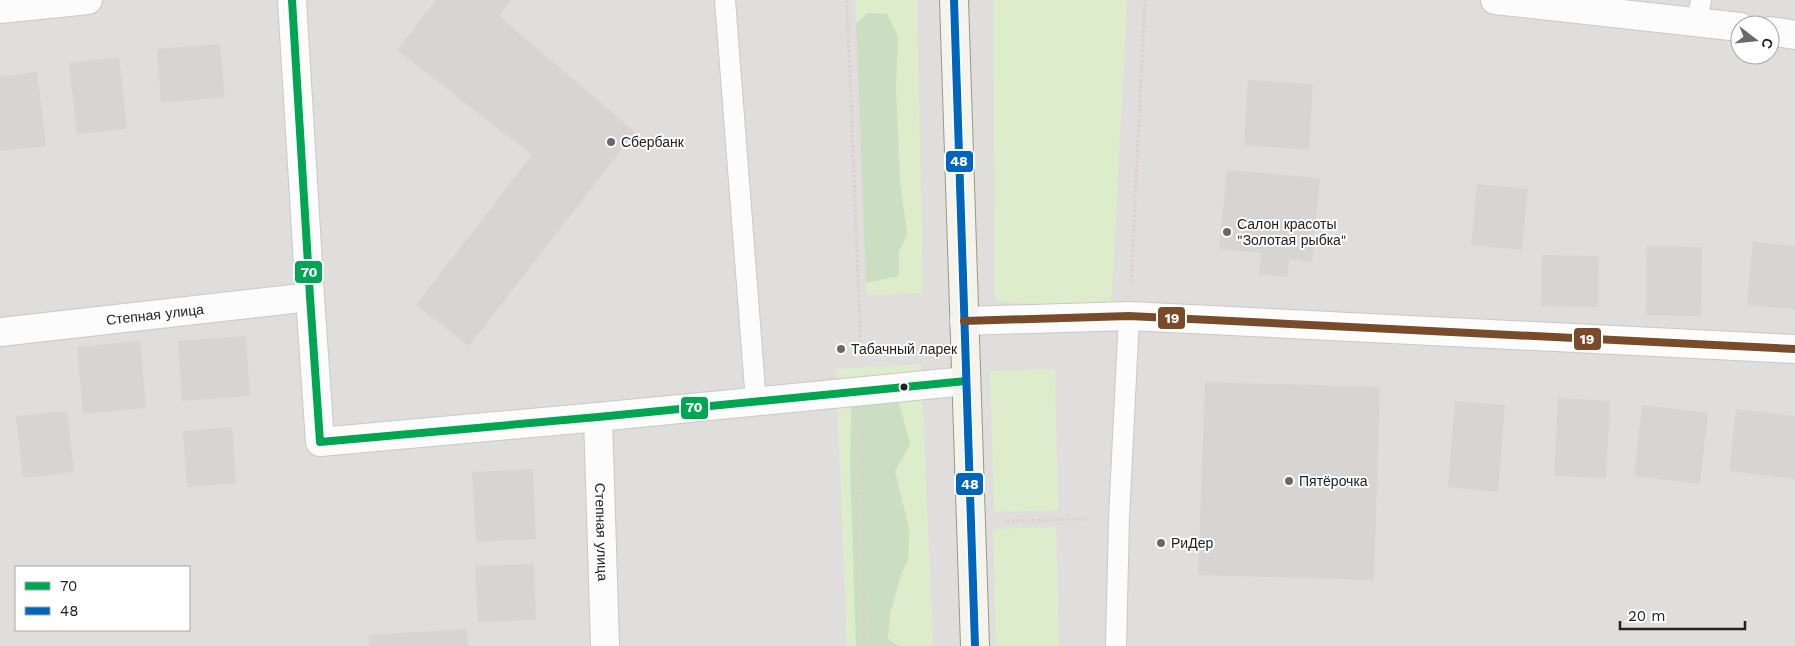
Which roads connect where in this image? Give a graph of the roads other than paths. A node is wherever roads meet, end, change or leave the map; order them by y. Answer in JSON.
{"nodes":[{"id":1,"x":88,"y":0,"type":"edge"},
{"id":2,"x":292,"y":0,"type":"edge"},
{"id":3,"x":725,"y":0,"type":"edge"},
{"id":4,"x":954,"y":0,"type":"edge"},
{"id":5,"x":1495,"y":0,"type":"edge"},
{"id":6,"x":0,"y":9,"type":"edge"},
{"id":7,"x":1699,"y":11,"type":"edge"},
{"id":8,"x":1730,"y":23,"type":"edge"},
{"id":9,"x":1780,"y":33,"type":"edge"},
{"id":10,"x":1795,"y":35,"type":"edge"},
{"id":11,"x":310,"y":297,"type":"junction"},
{"id":12,"x":1129,"y":316,"type":"junction"},
{"id":13,"x":964,"y":321,"type":"junction"},
{"id":14,"x":0,"y":332,"type":"edge"},
{"id":15,"x":1795,"y":349,"type":"edge"},
{"id":16,"x":966,"y":381,"type":"junction"},
{"id":17,"x":756,"y":402,"type":"junction"},
{"id":18,"x":598,"y":417,"type":"junction"},
{"id":19,"x":605,"y":646,"type":"edge"},
{"id":20,"x":976,"y":646,"type":"edge"},
{"id":21,"x":1116,"y":646,"type":"edge"}],
"edges":[{"from":1,"to":6,"type":"street"},
{"from":2,"to":11,"type":"street"},
{"from":3,"to":17,"type":"lane"},
{"from":4,"to":13,"type":"street"},
{"from":5,"to":7,"type":"street"},
{"from":7,"to":8,"type":"street"},
{"from":9,"to":10,"type":"street"},
{"from":11,"to":14,"type":"street","name":"Степная улица"},
{"from":11,"to":18,"type":"street"},
{"from":12,"to":13,"type":"street"},
{"from":12,"to":15,"type":"street"},
{"from":12,"to":21,"type":"lane"},
{"from":13,"to":16,"type":"street"},
{"from":16,"to":17,"type":"street"},
{"from":16,"to":20,"type":"street"},
{"from":17,"to":18,"type":"street"},
{"from":18,"to":19,"type":"street","name":"Степная улица"}]}
